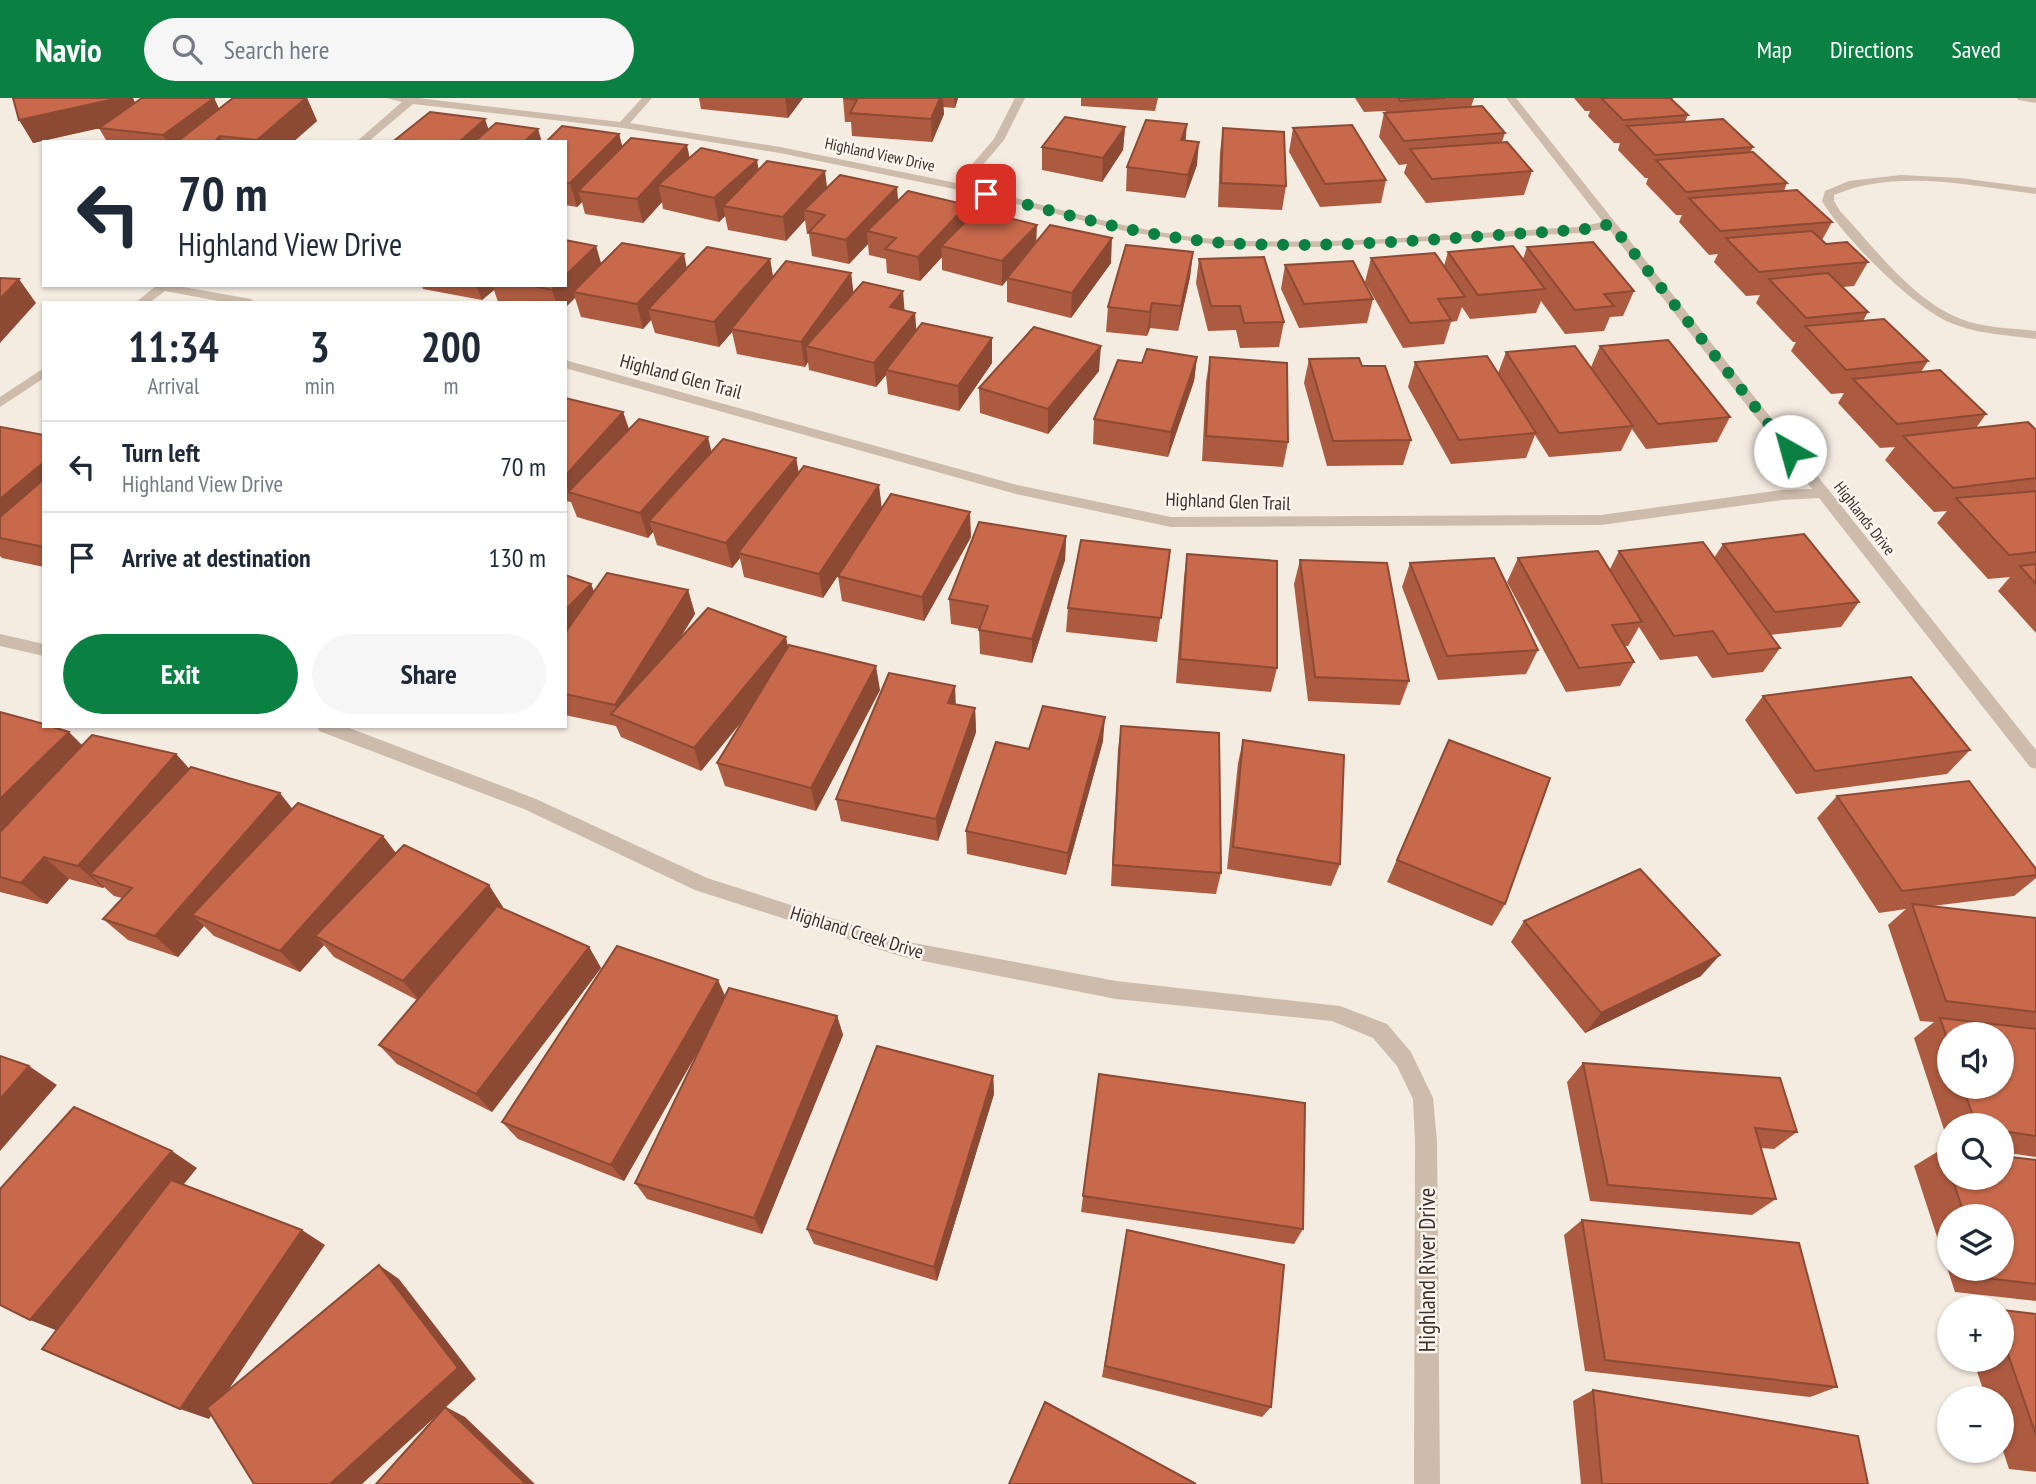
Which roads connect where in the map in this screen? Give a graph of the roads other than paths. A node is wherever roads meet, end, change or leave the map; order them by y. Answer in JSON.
{"nodes":[{"id":1,"x":391,"y":98,"type":"edge"},
{"id":2,"x":647,"y":98,"type":"edge"},
{"id":3,"x":1020,"y":98,"type":"edge"},
{"id":4,"x":1511,"y":98,"type":"edge"},
{"id":5,"x":2022,"y":98,"type":"edge"},
{"id":6,"x":412,"y":99,"type":"edge"},
{"id":7,"x":2036,"y":100,"type":"edge"},
{"id":8,"x":623,"y":125,"type":"junction"},
{"id":9,"x":363,"y":140,"type":"edge"},
{"id":10,"x":960,"y":187,"type":"junction"},
{"id":11,"x":2036,"y":191,"type":"edge"},
{"id":12,"x":1611,"y":224,"type":"junction"},
{"id":13,"x":163,"y":287,"type":"edge"},
{"id":14,"x":169,"y":287,"type":"edge"},
{"id":15,"x":144,"y":301,"type":"edge"},
{"id":16,"x":241,"y":301,"type":"edge"},
{"id":17,"x":2036,"y":335,"type":"edge"},
{"id":18,"x":567,"y":365,"type":"edge"},
{"id":19,"x":42,"y":373,"type":"edge"},
{"id":20,"x":0,"y":403,"type":"edge"},
{"id":21,"x":1823,"y":493,"type":"junction"},
{"id":22,"x":0,"y":640,"type":"edge"},
{"id":23,"x":42,"y":650,"type":"edge"},
{"id":24,"x":330,"y":728,"type":"edge"},
{"id":25,"x":2036,"y":762,"type":"edge"},
{"id":26,"x":1405,"y":1059,"type":"joint"},
{"id":27,"x":1427,"y":1484,"type":"edge"}],
"edges":[{"from":1,"to":6,"type":"street","name":"Highland View Drive"},
{"from":2,"to":8,"type":"street"},
{"from":3,"to":10,"type":"street"},
{"from":4,"to":12,"type":"street","name":"Highlands Drive"},
{"from":5,"to":7,"type":"street"},
{"from":6,"to":8,"type":"street","name":"Highland View Drive"},
{"from":6,"to":9,"type":"street"},
{"from":8,"to":10,"type":"street","name":"Highland View Drive"},
{"from":10,"to":12,"type":"street","name":"Highland View Drive"},
{"from":11,"to":17,"type":"street"},
{"from":12,"to":21,"type":"street","name":"Highlands Drive"},
{"from":13,"to":15,"type":"street"},
{"from":14,"to":16,"type":"street"},
{"from":18,"to":21,"type":"street","name":"Highland Glen Trail"},
{"from":19,"to":20,"type":"street"},
{"from":21,"to":25,"type":"street","name":"Highlands Drive"},
{"from":22,"to":23,"type":"street"},
{"from":24,"to":26,"type":"street","name":"Highland Creek Drive"},
{"from":26,"to":27,"type":"street","name":"Highland River Drive"}]}
